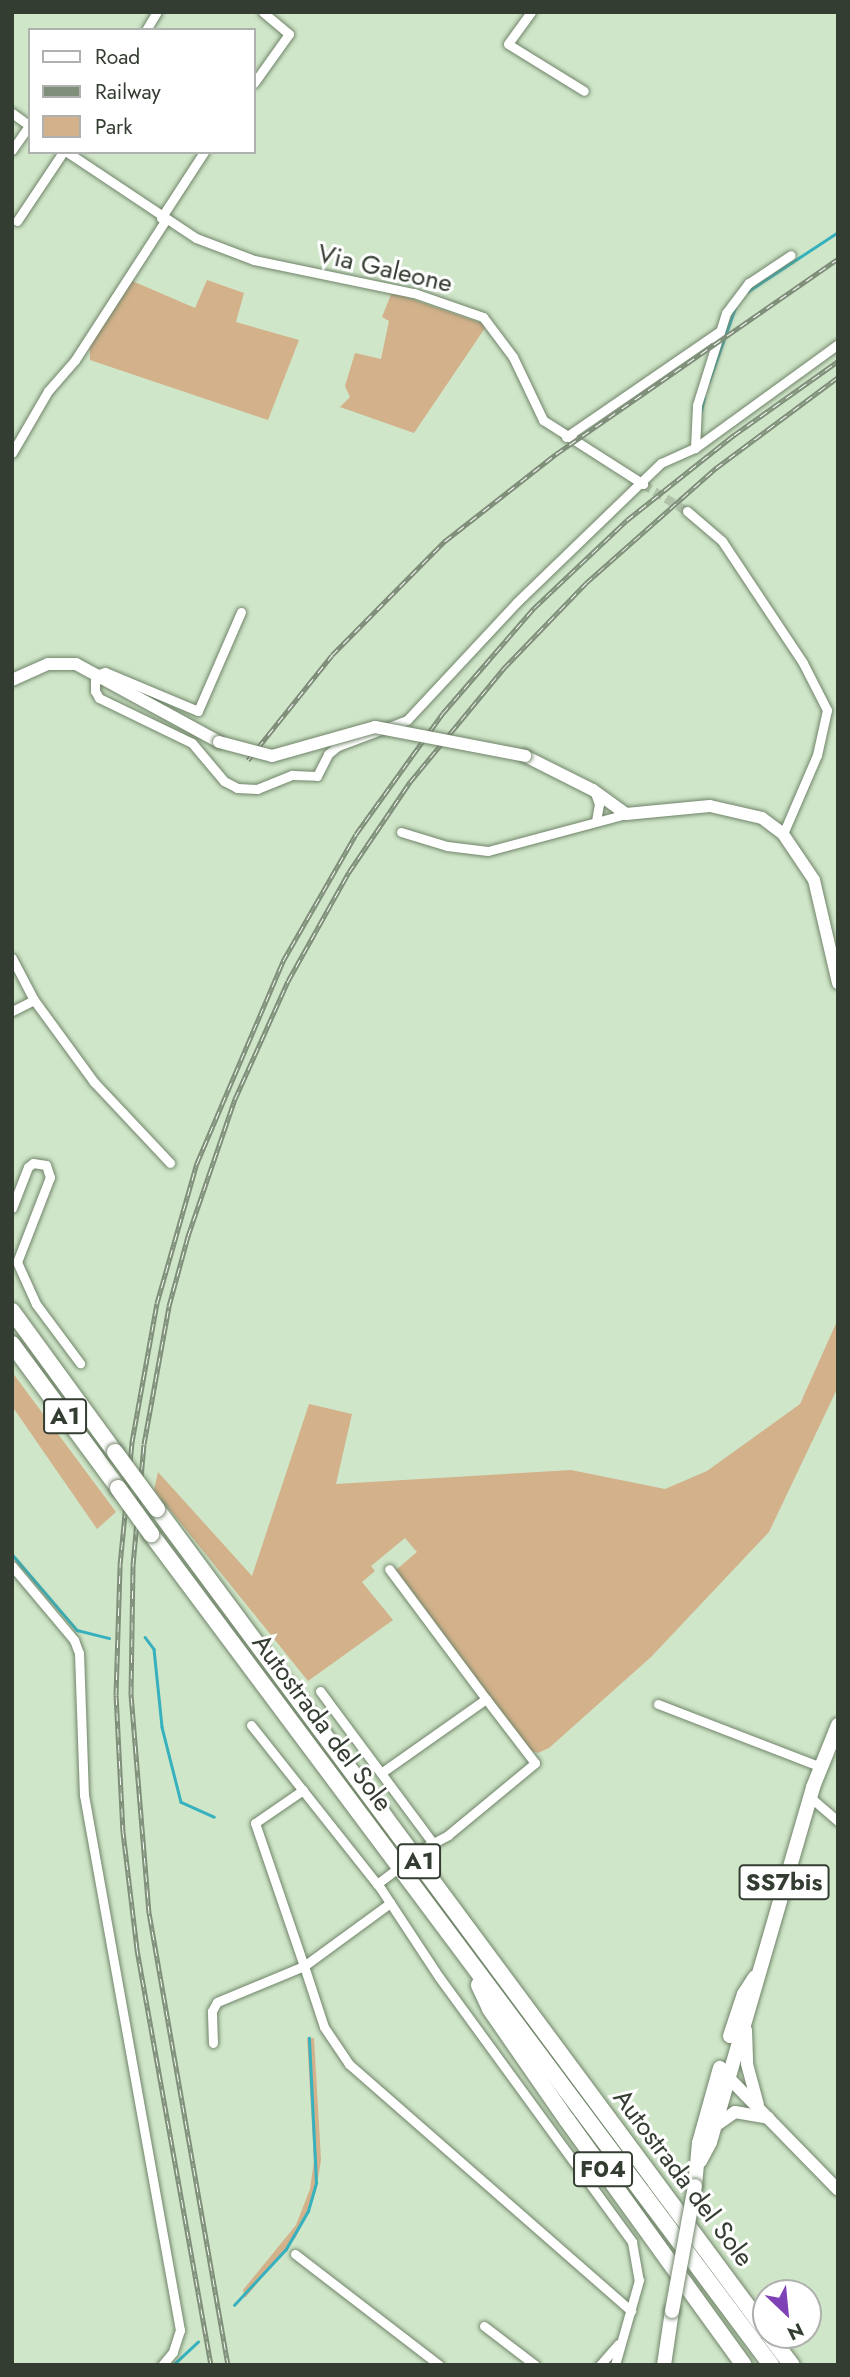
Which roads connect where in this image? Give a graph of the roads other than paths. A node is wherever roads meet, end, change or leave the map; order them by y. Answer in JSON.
{"nodes":[{"id":1,"x":157,"y":12,"type":"edge"},
{"id":2,"x":263,"y":12,"type":"edge"},
{"id":3,"x":531,"y":12,"type":"edge"},
{"id":4,"x":147,"y":28,"type":"edge"},
{"id":5,"x":256,"y":80,"type":"edge"},
{"id":6,"x":584,"y":91,"type":"dead end"},
{"id":7,"x":12,"y":113,"type":"edge"},
{"id":8,"x":28,"y":125,"type":"edge"},
{"id":9,"x":28,"y":129,"type":"edge"},
{"id":10,"x":12,"y":150,"type":"edge"},
{"id":11,"x":68,"y":154,"type":"edge"},
{"id":12,"x":70,"y":154,"type":"edge"},
{"id":13,"x":203,"y":154,"type":"edge"},
{"id":14,"x":163,"y":219,"type":"junction"},
{"id":15,"x":17,"y":221,"type":"dead end"},
{"id":16,"x":791,"y":254,"type":"dead end"},
{"id":17,"x":720,"y":331,"type":"junction"},
{"id":18,"x":838,"y":344,"type":"edge"},
{"id":19,"x":566,"y":437,"type":"junction"},
{"id":20,"x":695,"y":448,"type":"junction"},
{"id":21,"x":12,"y":453,"type":"edge"},
{"id":22,"x":643,"y":484,"type":"junction"},
{"id":23,"x":687,"y":511,"type":"tunnel mouth"},
{"id":24,"x":241,"y":612,"type":"dead end"},
{"id":25,"x":95,"y":675,"type":"junction"},
{"id":26,"x":12,"y":680,"type":"edge"},
{"id":27,"x":593,"y":790,"type":"junction"},
{"id":28,"x":626,"y":814,"type":"junction"},
{"id":29,"x":596,"y":821,"type":"junction"},
{"id":30,"x":401,"y":832,"type":"dead end"},
{"id":31,"x":783,"y":834,"type":"junction"},
{"id":32,"x":12,"y":958,"type":"edge"},
{"id":33,"x":838,"y":983,"type":"edge"},
{"id":34,"x":34,"y":1000,"type":"junction"},
{"id":35,"x":12,"y":1011,"type":"edge"},
{"id":36,"x":170,"y":1163,"type":"dead end"},
{"id":37,"x":12,"y":1208,"type":"edge"},
{"id":38,"x":12,"y":1311,"type":"edge"},
{"id":39,"x":12,"y":1344,"type":"edge"},
{"id":40,"x":80,"y":1363,"type":"dead end"},
{"id":41,"x":12,"y":1566,"type":"edge"},
{"id":42,"x":389,"y":1569,"type":"dead end"},
{"id":43,"x":320,"y":1691,"type":"dead end"},
{"id":44,"x":486,"y":1699,"type":"junction"},
{"id":45,"x":658,"y":1704,"type":"dead end"},
{"id":46,"x":251,"y":1725,"type":"dead end"},
{"id":47,"x":838,"y":1725,"type":"edge"},
{"id":48,"x":821,"y":1767,"type":"junction"},
{"id":49,"x":382,"y":1773,"type":"junction"},
{"id":50,"x":303,"y":1790,"type":"junction"},
{"id":51,"x":810,"y":1797,"type":"junction"},
{"id":52,"x":838,"y":1821,"type":"edge"},
{"id":53,"x":433,"y":1843,"type":"junction"},
{"id":54,"x":422,"y":1849,"type":"dead end"},
{"id":55,"x":393,"y":1872,"type":"dead end"},
{"id":56,"x":377,"y":1884,"type":"junction"},
{"id":57,"x":390,"y":1903,"type":"junction"},
{"id":58,"x":304,"y":1966,"type":"junction"},
{"id":59,"x":471,"y":1966,"type":"junction"},
{"id":60,"x":756,"y":1976,"type":"junction"},
{"id":61,"x":746,"y":2020,"type":"junction"},
{"id":62,"x":213,"y":2043,"type":"dead end"},
{"id":63,"x":723,"y":2073,"type":"junction"},
{"id":64,"x":753,"y":2089,"type":"junction"},
{"id":65,"x":759,"y":2107,"type":"junction"},
{"id":66,"x":768,"y":2118,"type":"junction"},
{"id":67,"x":714,"y":2127,"type":"junction"},
{"id":68,"x":700,"y":2161,"type":"junction"},
{"id":69,"x":838,"y":2190,"type":"edge"},
{"id":70,"x":295,"y":2254,"type":"dead end"},
{"id":71,"x":631,"y":2311,"type":"junction"},
{"id":72,"x":752,"y":2311,"type":"edge"},
{"id":73,"x":484,"y":2326,"type":"dead end"},
{"id":74,"x":619,"y":2343,"type":"junction"},
{"id":75,"x":780,"y":2349,"type":"edge"},
{"id":76,"x":162,"y":2365,"type":"edge"},
{"id":77,"x":439,"y":2365,"type":"edge"},
{"id":78,"x":535,"y":2365,"type":"edge"},
{"id":79,"x":600,"y":2365,"type":"edge"},
{"id":80,"x":615,"y":2365,"type":"edge"},
{"id":81,"x":664,"y":2365,"type":"edge"},
{"id":82,"x":744,"y":2365,"type":"edge"},
{"id":83,"x":771,"y":2365,"type":"edge"},
{"id":84,"x":792,"y":2365,"type":"edge"}],
"edges":[{"from":1,"to":4,"type":"street"},
{"from":2,"to":5,"type":"street"},
{"from":3,"to":6,"type":"street"},
{"from":7,"to":8,"type":"street"},
{"from":9,"to":10,"type":"street"},
{"from":11,"to":15,"type":"street"},
{"from":12,"to":14,"type":"street","name":"Via Galeone"},
{"from":13,"to":14,"type":"street"},
{"from":14,"to":19,"type":"street","name":"Via Galeone"},
{"from":14,"to":21,"type":"street"},
{"from":16,"to":17,"type":"street"},
{"from":17,"to":19,"type":"street"},
{"from":17,"to":20,"type":"street"},
{"from":18,"to":20,"type":"street"},
{"from":19,"to":22,"type":"street","name":"Via Galeone"},
{"from":20,"to":22,"type":"street"},
{"from":22,"to":25,"type":"street"},
{"from":23,"to":31,"type":"street"},
{"from":24,"to":25,"type":"street"},
{"from":25,"to":26,"type":"street"},
{"from":25,"to":27,"type":"street","bridge":true},
{"from":27,"to":28,"type":"street"},
{"from":27,"to":29,"type":"street"},
{"from":28,"to":29,"type":"street"},
{"from":28,"to":31,"type":"street"},
{"from":29,"to":30,"type":"street"},
{"from":31,"to":33,"type":"street"},
{"from":32,"to":34,"type":"street"},
{"from":34,"to":35,"type":"street"},
{"from":34,"to":36,"type":"street"},
{"from":37,"to":40,"type":"street"},
{"from":38,"to":72,"type":"highway","name":"Autostrada del Sole","number":"A1","bridge":true},
{"from":39,"to":59,"type":"highway","name":"Autostrada del Sole","number":"A1","bridge":true},
{"from":41,"to":76,"type":"street"},
{"from":42,"to":44,"type":"street"},
{"from":43,"to":49,"type":"street"},
{"from":44,"to":49,"type":"street"},
{"from":44,"to":53,"type":"street"},
{"from":45,"to":48,"type":"street"},
{"from":46,"to":50,"type":"street"},
{"from":47,"to":48,"type":"main road","number":"SS7bis"},
{"from":48,"to":51,"type":"main road","number":"SS7bis"},
{"from":49,"to":53,"type":"street"},
{"from":50,"to":56,"type":"street"},
{"from":50,"to":58,"type":"street"},
{"from":51,"to":52,"type":"street"},
{"from":51,"to":60,"type":"main road","number":"SS7bis"},
{"from":53,"to":54,"type":"street"},
{"from":55,"to":56,"type":"street"},
{"from":56,"to":57,"type":"street"},
{"from":57,"to":58,"type":"street"},
{"from":57,"to":71,"type":"street"},
{"from":58,"to":62,"type":"street"},
{"from":58,"to":71,"type":"street"},
{"from":59,"to":82,"type":"highway","number":"F04"},
{"from":59,"to":83,"type":"highway","name":"Autostrada del Sole","number":"A1"},
{"from":60,"to":61,"type":"main road","number":"SS7bis"},
{"from":60,"to":63,"type":"main road","number":"SS7bis"},
{"from":61,"to":63,"type":"main road","number":"SS7bis"},
{"from":61,"to":64,"type":"street"},
{"from":63,"to":64,"type":"street"},
{"from":63,"to":65,"type":"street"},
{"from":63,"to":67,"type":"main road","number":"SS7bis"},
{"from":63,"to":68,"type":"main road","number":"SS7bis"},
{"from":64,"to":65,"type":"street"},
{"from":65,"to":66,"type":"street"},
{"from":66,"to":67,"type":"street"},
{"from":66,"to":69,"type":"street"},
{"from":67,"to":68,"type":"main road","number":"SS7bis"},
{"from":68,"to":81,"type":"main road","number":"SS7bis","bridge":true},
{"from":70,"to":77,"type":"street"},
{"from":71,"to":74,"type":"street"},
{"from":73,"to":78,"type":"street"},
{"from":74,"to":79,"type":"street"},
{"from":74,"to":80,"type":"street"},
{"from":75,"to":84,"type":"highway"}]}
